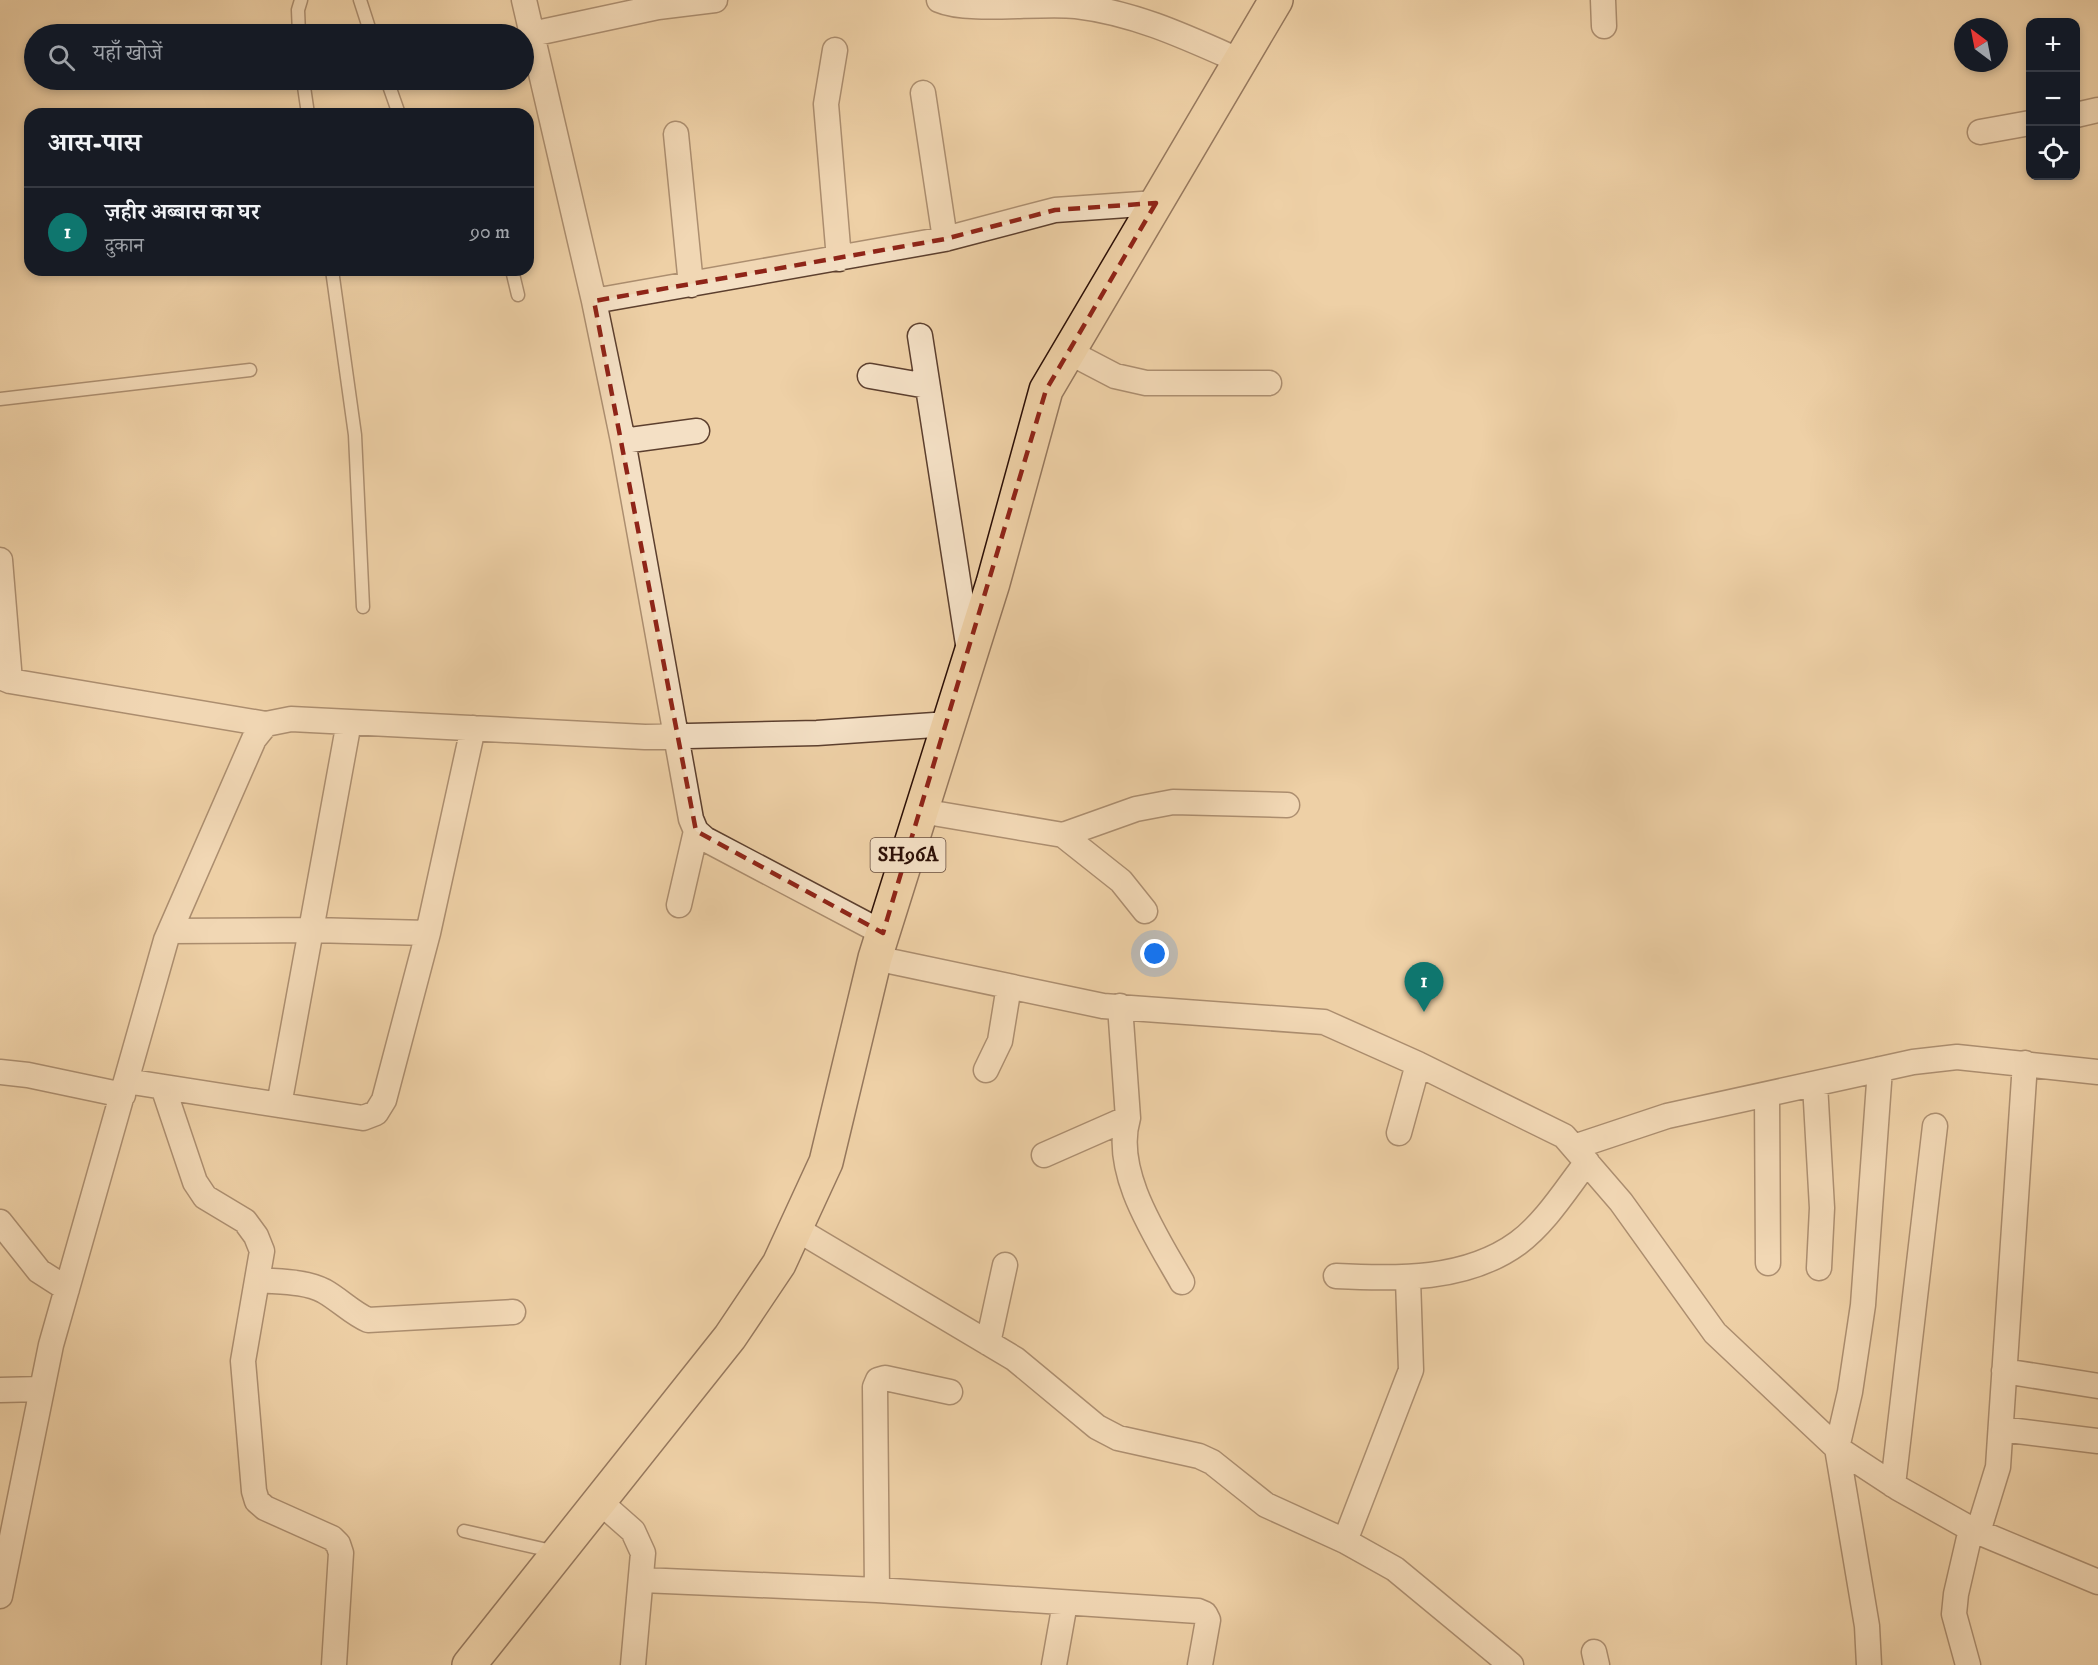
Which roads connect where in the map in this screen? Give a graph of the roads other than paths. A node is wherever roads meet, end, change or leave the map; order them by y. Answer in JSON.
{"nodes":[{"id":1,"x":301,"y":0,"type":"edge"},
{"id":2,"x":360,"y":0,"type":"edge"},
{"id":3,"x":524,"y":0,"type":"edge"},
{"id":4,"x":715,"y":0,"type":"edge"},
{"id":5,"x":1276,"y":0,"type":"edge"},
{"id":6,"x":1603,"y":0,"type":"edge"},
{"id":7,"x":942,"y":1,"type":"edge"},
{"id":8,"x":597,"y":10,"type":"edge"},
{"id":9,"x":299,"y":24,"type":"edge"},
{"id":10,"x":368,"y":24,"type":"edge"},
{"id":11,"x":530,"y":24,"type":"edge"},
{"id":12,"x":1604,"y":26,"type":"dead end"},
{"id":13,"x":534,"y":33,"type":"edge"},
{"id":14,"x":534,"y":43,"type":"edge"},
{"id":15,"x":835,"y":50,"type":"dead end"},
{"id":16,"x":1240,"y":61,"type":"junction"},
{"id":17,"x":304,"y":90,"type":"edge"},
{"id":18,"x":391,"y":90,"type":"edge"},
{"id":19,"x":923,"y":93,"type":"dead end"},
{"id":20,"x":307,"y":108,"type":"edge"},
{"id":21,"x":397,"y":108,"type":"edge"},
{"id":22,"x":2026,"y":124,"type":"edge"},
{"id":23,"x":1980,"y":132,"type":"dead end"},
{"id":24,"x":676,"y":134,"type":"dead end"},
{"id":25,"x":1156,"y":203,"type":"junction"},
{"id":26,"x":945,"y":239,"type":"junction"},
{"id":27,"x":839,"y":259,"type":"junction"},
{"id":28,"x":333,"y":276,"type":"edge"},
{"id":29,"x":513,"y":276,"type":"edge"},
{"id":30,"x":691,"y":285,"type":"junction"},
{"id":31,"x":518,"y":295,"type":"dead end"},
{"id":32,"x":594,"y":301,"type":"junction"},
{"id":33,"x":920,"y":336,"type":"dead end"},
{"id":34,"x":1069,"y":352,"type":"junction"},
{"id":35,"x":250,"y":369,"type":"dead end"},
{"id":36,"x":870,"y":376,"type":"dead end"},
{"id":37,"x":1269,"y":384,"type":"dead end"},
{"id":38,"x":927,"y":386,"type":"junction"},
{"id":39,"x":0,"y":399,"type":"edge"},
{"id":40,"x":697,"y":432,"type":"dead end"},
{"id":41,"x":623,"y":441,"type":"junction"},
{"id":42,"x":0,"y":560,"type":"edge"},
{"id":43,"x":363,"y":608,"type":"dead end"},
{"id":44,"x":970,"y":656,"type":"junction"},
{"id":45,"x":5,"y":679,"type":"edge"},
{"id":46,"x":349,"y":722,"type":"junction"},
{"id":47,"x":266,"y":724,"type":"junction"},
{"id":48,"x":949,"y":724,"type":"junction"},
{"id":49,"x":473,"y":728,"type":"junction"},
{"id":50,"x":675,"y":737,"type":"junction"},
{"id":51,"x":1287,"y":805,"type":"dead end"},
{"id":52,"x":921,"y":811,"type":"junction"},
{"id":53,"x":696,"y":831,"type":"junction"},
{"id":54,"x":1064,"y":835,"type":"junction"},
{"id":55,"x":679,"y":905,"type":"dead end"},
{"id":56,"x":1145,"y":911,"type":"dead end"},
{"id":57,"x":311,"y":930,"type":"junction"},
{"id":58,"x":171,"y":931,"type":"junction"},
{"id":59,"x":428,"y":933,"type":"junction"},
{"id":60,"x":879,"y":945,"type":"junction"},
{"id":61,"x":1009,"y":986,"type":"junction"},
{"id":62,"x":1120,"y":1006,"type":"junction"},
{"id":63,"x":2025,"y":1063,"type":"junction"},
{"id":64,"x":1418,"y":1064,"type":"junction"},
{"id":65,"x":986,"y":1070,"type":"dead end"},
{"id":66,"x":1880,"y":1070,"type":"junction"},
{"id":67,"x":0,"y":1072,"type":"edge"},
{"id":68,"x":2098,"y":1072,"type":"edge"},
{"id":69,"x":1815,"y":1084,"type":"junction"},
{"id":70,"x":163,"y":1087,"type":"junction"},
{"id":71,"x":124,"y":1088,"type":"junction"},
{"id":72,"x":1767,"y":1095,"type":"junction"},
{"id":73,"x":279,"y":1105,"type":"junction"},
{"id":74,"x":1128,"y":1118,"type":"junction"},
{"id":75,"x":1935,"y":1126,"type":"dead end"},
{"id":76,"x":1399,"y":1133,"type":"dead end"},
{"id":77,"x":1580,"y":1154,"type":"junction"},
{"id":78,"x":1044,"y":1155,"type":"dead end"},
{"id":79,"x":0,"y":1222,"type":"edge"},
{"id":80,"x":795,"y":1228,"type":"junction"},
{"id":81,"x":1768,"y":1263,"type":"dead end"},
{"id":82,"x":1005,"y":1265,"type":"dead end"},
{"id":83,"x":1820,"y":1268,"type":"dead end"},
{"id":84,"x":1336,"y":1276,"type":"dead end"},
{"id":85,"x":1408,"y":1279,"type":"junction"},
{"id":86,"x":258,"y":1280,"type":"junction"},
{"id":87,"x":1182,"y":1282,"type":"dead end"},
{"id":88,"x":68,"y":1289,"type":"junction"},
{"id":89,"x":513,"y":1312,"type":"dead end"},
{"id":90,"x":988,"y":1343,"type":"junction"},
{"id":91,"x":2004,"y":1371,"type":"junction"},
{"id":92,"x":2098,"y":1386,"type":"edge"},
{"id":93,"x":42,"y":1389,"type":"junction"},
{"id":94,"x":0,"y":1390,"type":"edge"},
{"id":95,"x":950,"y":1392,"type":"dead end"},
{"id":96,"x":2001,"y":1429,"type":"junction"},
{"id":97,"x":2098,"y":1441,"type":"edge"},
{"id":98,"x":1836,"y":1448,"type":"junction"},
{"id":99,"x":1893,"y":1485,"type":"junction"},
{"id":100,"x":599,"y":1502,"type":"junction"},
{"id":101,"x":464,"y":1531,"type":"dead end"},
{"id":102,"x":1974,"y":1531,"type":"junction"},
{"id":103,"x":1345,"y":1541,"type":"junction"},
{"id":104,"x":559,"y":1553,"type":"junction"},
{"id":105,"x":642,"y":1580,"type":"junction"},
{"id":106,"x":2098,"y":1582,"type":"edge"},
{"id":107,"x":877,"y":1590,"type":"junction"},
{"id":108,"x":0,"y":1596,"type":"edge"},
{"id":109,"x":1065,"y":1603,"type":"junction"},
{"id":110,"x":1489,"y":1658,"type":"edge"},
{"id":111,"x":334,"y":1665,"type":"edge"},
{"id":112,"x":469,"y":1665,"type":"edge"},
{"id":113,"x":633,"y":1665,"type":"edge"},
{"id":114,"x":1054,"y":1665,"type":"edge"},
{"id":115,"x":1200,"y":1665,"type":"edge"},
{"id":116,"x":1511,"y":1665,"type":"edge"},
{"id":117,"x":1869,"y":1665,"type":"edge"},
{"id":118,"x":1968,"y":1665,"type":"edge"}],
"edges":[{"from":1,"to":9,"type":"lane"},
{"from":2,"to":10,"type":"lane"},
{"from":3,"to":11,"type":"street"},
{"from":4,"to":8,"type":"street"},
{"from":5,"to":16,"type":"main road","number":"SH96A"},
{"from":6,"to":12,"type":"street"},
{"from":7,"to":16,"type":"street"},
{"from":8,"to":13,"type":"street"},
{"from":14,"to":32,"type":"street"},
{"from":15,"to":27,"type":"street"},
{"from":16,"to":25,"type":"main road","number":"SH96A"},
{"from":17,"to":20,"type":"lane"},
{"from":18,"to":21,"type":"lane"},
{"from":19,"to":26,"type":"street"},
{"from":22,"to":23,"type":"street"},
{"from":24,"to":30,"type":"street"},
{"from":25,"to":26,"type":"street"},
{"from":25,"to":34,"type":"main road","number":"SH96A"},
{"from":26,"to":27,"type":"street"},
{"from":27,"to":30,"type":"street"},
{"from":28,"to":43,"type":"lane"},
{"from":29,"to":31,"type":"lane"},
{"from":30,"to":32,"type":"street"},
{"from":32,"to":41,"type":"street"},
{"from":33,"to":38,"type":"street"},
{"from":34,"to":37,"type":"street"},
{"from":34,"to":44,"type":"main road","number":"SH96A"},
{"from":35,"to":39,"type":"lane"},
{"from":36,"to":38,"type":"street"},
{"from":38,"to":44,"type":"street"},
{"from":40,"to":41,"type":"street"},
{"from":41,"to":50,"type":"street"},
{"from":42,"to":45,"type":"street"},
{"from":44,"to":48,"type":"main road","number":"SH96A"},
{"from":45,"to":47,"type":"street"},
{"from":46,"to":47,"type":"street"},
{"from":46,"to":49,"type":"street"},
{"from":46,"to":57,"type":"street"},
{"from":47,"to":58,"type":"street"},
{"from":48,"to":50,"type":"street"},
{"from":48,"to":52,"type":"main road","number":"SH96A"},
{"from":49,"to":50,"type":"street"},
{"from":49,"to":59,"type":"street"},
{"from":50,"to":53,"type":"street"},
{"from":51,"to":54,"type":"street"},
{"from":52,"to":54,"type":"street"},
{"from":52,"to":60,"type":"main road","number":"SH96A"},
{"from":53,"to":55,"type":"street"},
{"from":53,"to":60,"type":"street"},
{"from":54,"to":56,"type":"street"},
{"from":57,"to":58,"type":"street"},
{"from":57,"to":59,"type":"street"},
{"from":57,"to":73,"type":"street"},
{"from":58,"to":71,"type":"street"},
{"from":59,"to":73,"type":"street"},
{"from":60,"to":61,"type":"street"},
{"from":60,"to":80,"type":"main road","number":"SH96A"},
{"from":61,"to":62,"type":"street"},
{"from":61,"to":65,"type":"street"},
{"from":62,"to":64,"type":"street"},
{"from":62,"to":74,"type":"street"},
{"from":63,"to":66,"type":"street"},
{"from":63,"to":68,"type":"street"},
{"from":63,"to":91,"type":"street"},
{"from":64,"to":76,"type":"street"},
{"from":64,"to":77,"type":"street"},
{"from":66,"to":69,"type":"street"},
{"from":66,"to":98,"type":"street"},
{"from":67,"to":71,"type":"street"},
{"from":69,"to":72,"type":"street"},
{"from":69,"to":83,"type":"street"},
{"from":70,"to":71,"type":"street"},
{"from":70,"to":73,"type":"street"},
{"from":70,"to":86,"type":"street"},
{"from":71,"to":88,"type":"street"},
{"from":72,"to":77,"type":"street"},
{"from":72,"to":81,"type":"street"},
{"from":74,"to":78,"type":"street"},
{"from":74,"to":87,"type":"street"},
{"from":75,"to":99,"type":"street"},
{"from":77,"to":85,"type":"street"},
{"from":77,"to":98,"type":"street"},
{"from":79,"to":88,"type":"street"},
{"from":80,"to":90,"type":"street"},
{"from":80,"to":100,"type":"main road","number":"SH96A"},
{"from":82,"to":90,"type":"street"},
{"from":84,"to":85,"type":"street"},
{"from":85,"to":103,"type":"street"},
{"from":86,"to":89,"type":"street"},
{"from":86,"to":111,"type":"street"},
{"from":88,"to":93,"type":"street"},
{"from":90,"to":103,"type":"street"},
{"from":91,"to":92,"type":"street"},
{"from":91,"to":96,"type":"street"},
{"from":93,"to":94,"type":"street"},
{"from":93,"to":108,"type":"street"},
{"from":95,"to":107,"type":"street"},
{"from":96,"to":97,"type":"street"},
{"from":96,"to":102,"type":"street"},
{"from":98,"to":99,"type":"street"},
{"from":98,"to":117,"type":"street"},
{"from":99,"to":102,"type":"street"},
{"from":100,"to":104,"type":"main road","number":"SH96A"},
{"from":100,"to":105,"type":"street"},
{"from":101,"to":104,"type":"lane"},
{"from":102,"to":106,"type":"street"},
{"from":102,"to":118,"type":"street"},
{"from":103,"to":110,"type":"street"},
{"from":104,"to":112,"type":"main road","number":"SH96A"},
{"from":105,"to":107,"type":"street"},
{"from":105,"to":113,"type":"street"},
{"from":107,"to":109,"type":"street"},
{"from":109,"to":114,"type":"street"},
{"from":109,"to":115,"type":"street"},
{"from":110,"to":116,"type":"street"}]}
